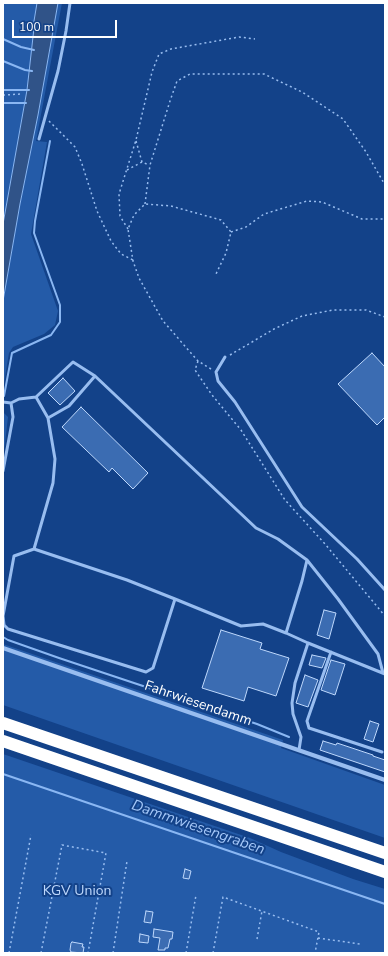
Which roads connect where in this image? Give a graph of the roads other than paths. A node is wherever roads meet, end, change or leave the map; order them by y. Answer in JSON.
{"nodes":[{"id":1,"x":70,"y":3,"type":"edge"},
{"id":2,"x":39,"y":139,"type":"dead end"},
{"id":3,"x":224,"y":357,"type":"road end"},
{"id":4,"x":95,"y":376,"type":"junction"},
{"id":5,"x":36,"y":397,"type":"junction"},
{"id":6,"x":3,"y":402,"type":"edge"},
{"id":7,"x":11,"y":403,"type":"junction"},
{"id":8,"x":48,"y":418,"type":"junction"},
{"id":9,"x":3,"y":471,"type":"edge"},
{"id":10,"x":34,"y":549,"type":"junction"},
{"id":11,"x":307,"y":560,"type":"junction"},
{"id":12,"x":385,"y":590,"type":"edge"},
{"id":13,"x":175,"y":599,"type":"junction"},
{"id":14,"x":286,"y":633,"type":"junction"},
{"id":15,"x":308,"y":644,"type":"junction"},
{"id":16,"x":3,"y":648,"type":"edge"},
{"id":17,"x":331,"y":652,"type":"junction"},
{"id":18,"x":384,"y":674,"type":"edge"},
{"id":19,"x":3,"y":723,"type":"edge"},
{"id":20,"x":3,"y":741,"type":"edge"},
{"id":21,"x":298,"y":750,"type":"junction"},
{"id":22,"x":382,"y":752,"type":"dead end"},
{"id":23,"x":385,"y":780,"type":"edge"},
{"id":24,"x":385,"y":853,"type":"edge"},
{"id":25,"x":385,"y":872,"type":"edge"}],
"edges":[{"from":1,"to":2,"type":"lane"},
{"from":3,"to":12,"type":"lane"},
{"from":4,"to":5,"type":"lane"},
{"from":4,"to":8,"type":"lane"},
{"from":4,"to":11,"type":"lane"},
{"from":5,"to":7,"type":"lane"},
{"from":5,"to":8,"type":"lane"},
{"from":6,"to":7,"type":"lane"},
{"from":7,"to":9,"type":"lane"},
{"from":8,"to":10,"type":"lane"},
{"from":10,"to":13,"type":"lane"},
{"from":10,"to":13,"type":"lane"},
{"from":11,"to":14,"type":"lane"},
{"from":11,"to":18,"type":"lane"},
{"from":13,"to":14,"type":"lane"},
{"from":14,"to":15,"type":"lane"},
{"from":15,"to":17,"type":"lane"},
{"from":15,"to":21,"type":"lane"},
{"from":16,"to":21,"type":"street","name":"Fahrwiesendamm"},
{"from":17,"to":18,"type":"lane"},
{"from":17,"to":22,"type":"lane"},
{"from":19,"to":24,"type":"highway"},
{"from":20,"to":25,"type":"highway"},
{"from":21,"to":23,"type":"street","name":"Fahrwiesendamm"}]}
